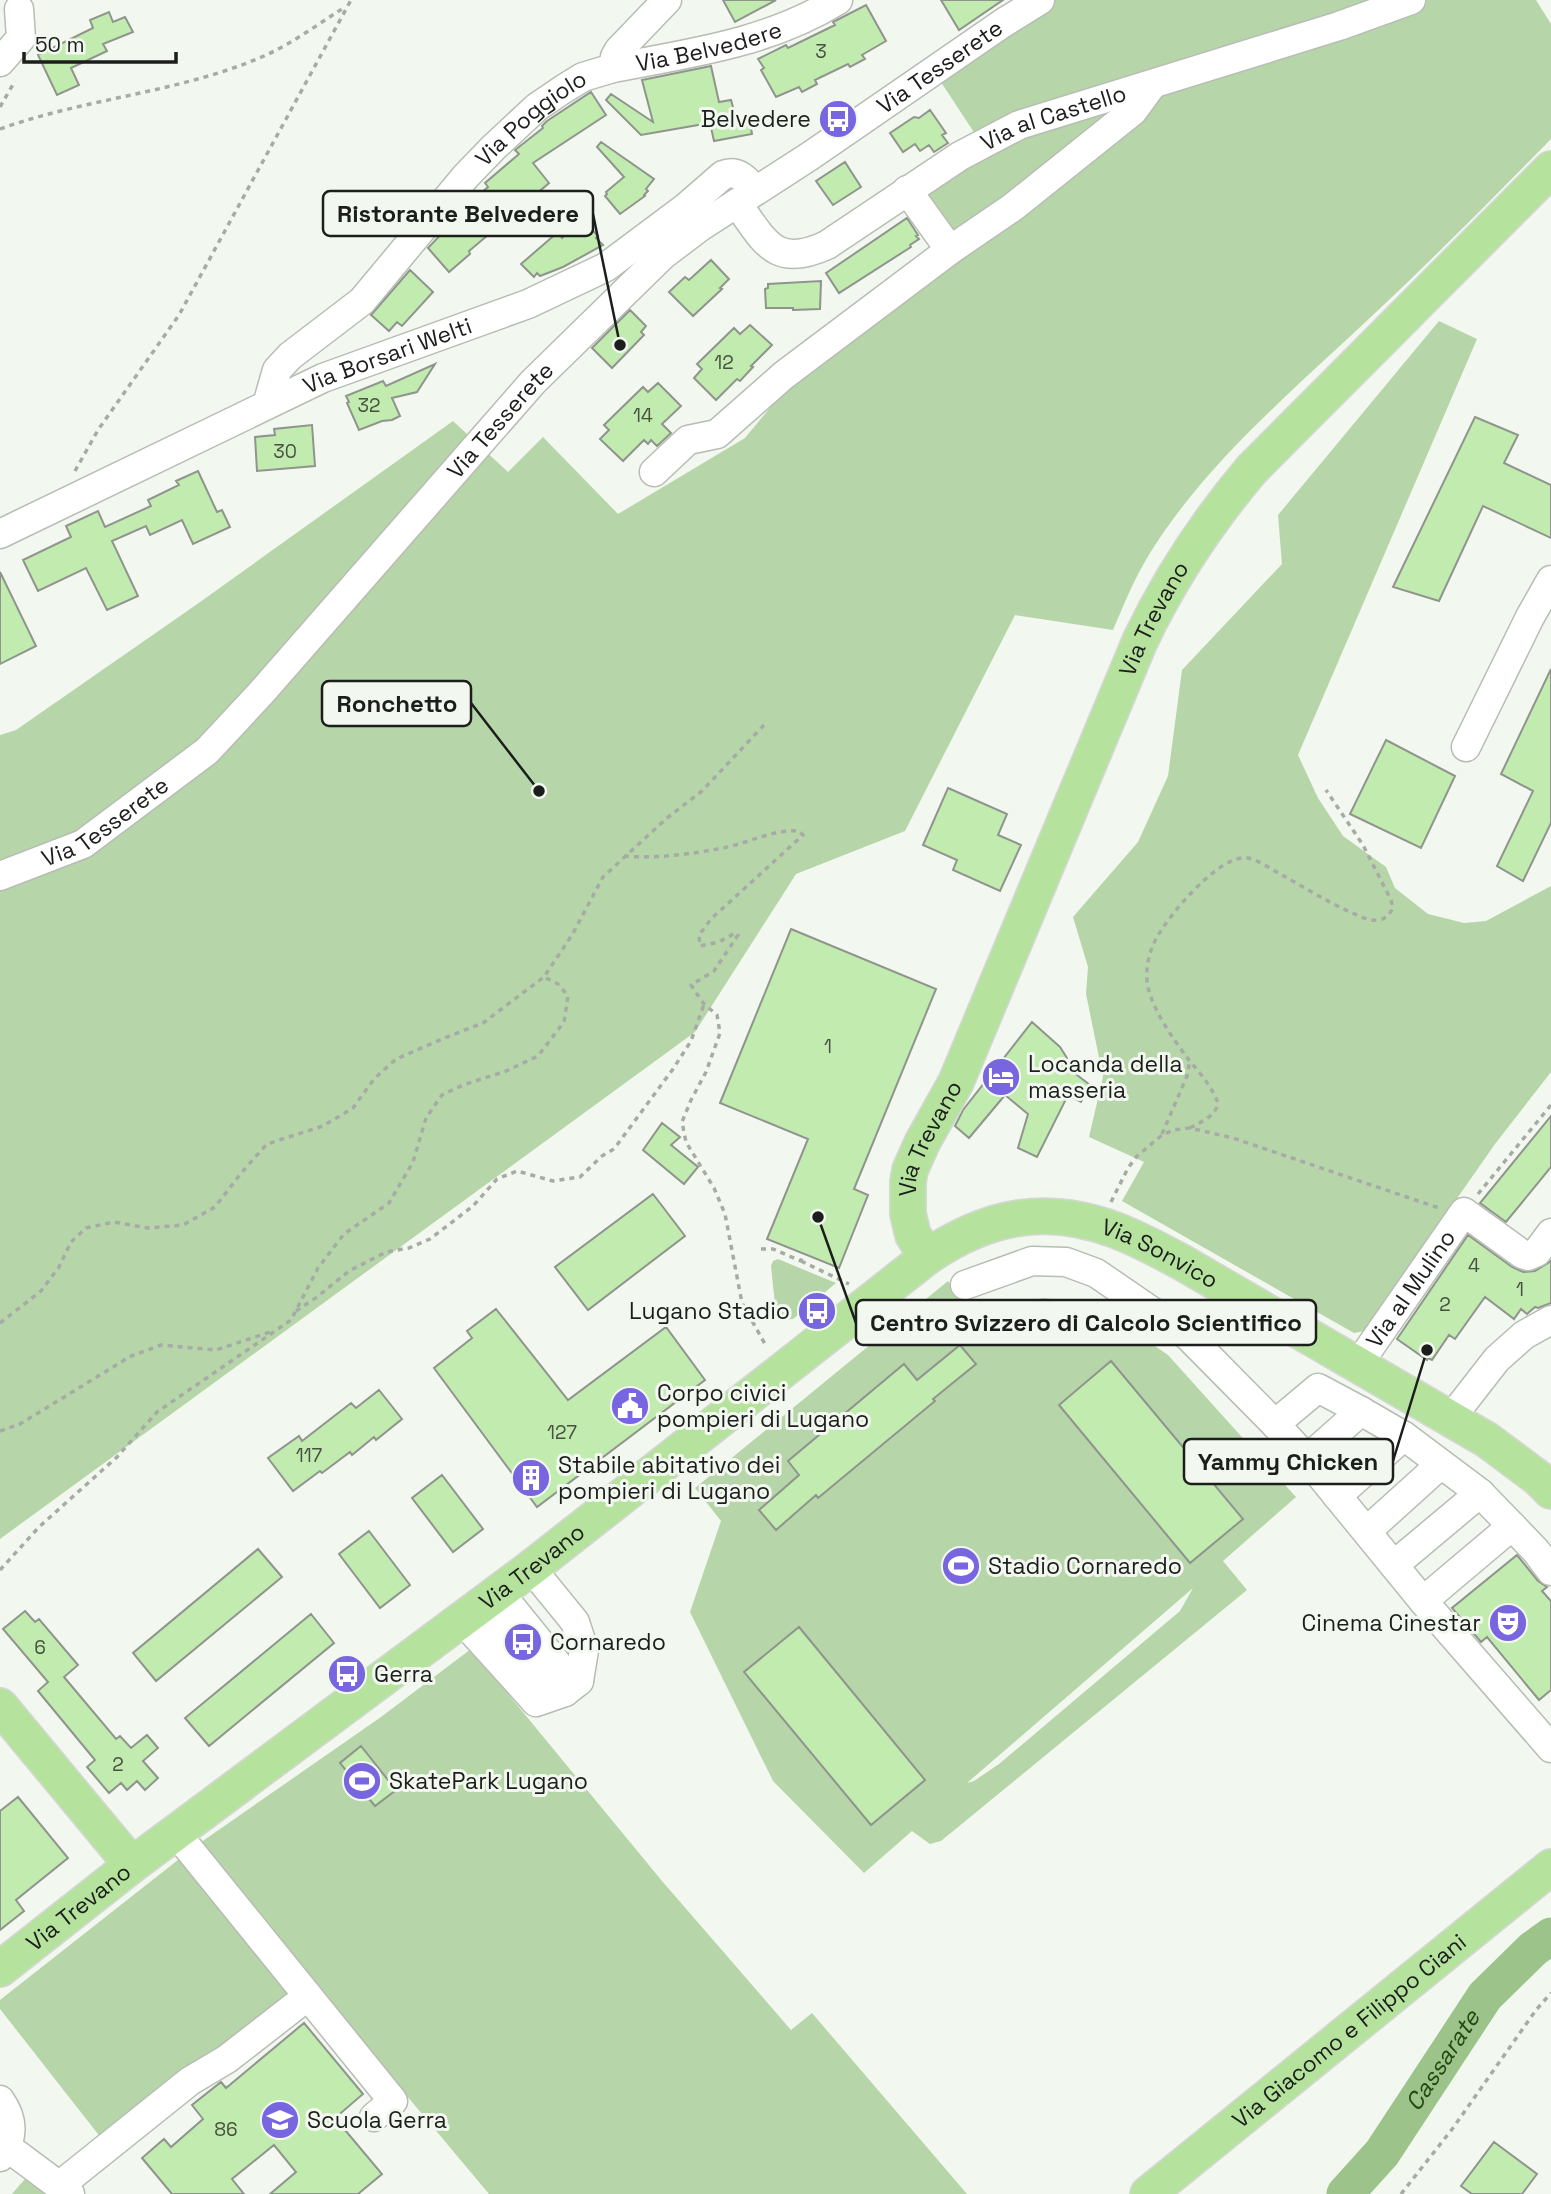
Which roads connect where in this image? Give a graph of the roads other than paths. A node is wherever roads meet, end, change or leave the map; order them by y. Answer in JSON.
{"nodes":[{"id":1,"x":667,"y":0,"type":"edge"},
{"id":2,"x":838,"y":0,"type":"edge"},
{"id":3,"x":1040,"y":0,"type":"edge"},
{"id":4,"x":1411,"y":0,"type":"edge"},
{"id":5,"x":18,"y":6,"type":"edge"},
{"id":6,"x":0,"y":62,"type":"edge"},
{"id":7,"x":613,"y":68,"type":"junction"},
{"id":8,"x":1152,"y":85,"type":"junction"},
{"id":9,"x":1551,"y":169,"type":"edge"},
{"id":10,"x":907,"y":190,"type":"junction"},
{"id":11,"x":746,"y":197,"type":"junction"},
{"id":12,"x":950,"y":250,"type":"junction"},
{"id":13,"x":267,"y":405,"type":"junction"},
{"id":14,"x":654,"y":472,"type":"dead end"},
{"id":15,"x":0,"y":534,"type":"edge"},
{"id":16,"x":1551,"y":580,"type":"edge"},
{"id":17,"x":1466,"y":747,"type":"dead end"},
{"id":18,"x":0,"y":877,"type":"edge"},
{"id":19,"x":1551,"y":1233,"type":"edge"},
{"id":20,"x":927,"y":1258,"type":"junction"},
{"id":21,"x":965,"y":1285,"type":"dead end"},
{"id":22,"x":1551,"y":1320,"type":"edge"},
{"id":23,"x":1357,"y":1366,"type":"junction"},
{"id":24,"x":1361,"y":1411,"type":"junction"},
{"id":25,"x":1451,"y":1418,"type":"junction"},
{"id":26,"x":1275,"y":1424,"type":"junction"},
{"id":27,"x":1404,"y":1436,"type":"junction"},
{"id":28,"x":1307,"y":1459,"type":"junction"},
{"id":29,"x":1440,"y":1465,"type":"junction"},
{"id":30,"x":1551,"y":1491,"type":"edge"},
{"id":31,"x":1480,"y":1493,"type":"junction"},
{"id":32,"x":1337,"y":1496,"type":"junction"},
{"id":33,"x":1512,"y":1526,"type":"junction"},
{"id":34,"x":1367,"y":1531,"type":"junction"},
{"id":35,"x":1394,"y":1565,"type":"junction"},
{"id":36,"x":531,"y":1568,"type":"junction"},
{"id":37,"x":1551,"y":1571,"type":"edge"},
{"id":38,"x":1423,"y":1601,"type":"junction"},
{"id":39,"x":480,"y":1606,"type":"junction"},
{"id":40,"x":572,"y":1686,"type":"junction"},
{"id":41,"x":0,"y":1706,"type":"edge"},
{"id":42,"x":0,"y":1711,"type":"edge"},
{"id":43,"x":0,"y":1743,"type":"edge"},
{"id":44,"x":1551,"y":1748,"type":"edge"},
{"id":45,"x":176,"y":1833,"type":"junction"},
{"id":46,"x":132,"y":1865,"type":"junction"},
{"id":47,"x":1551,"y":1867,"type":"edge"},
{"id":48,"x":0,"y":1969,"type":"edge"},
{"id":49,"x":308,"y":1996,"type":"junction"},
{"id":50,"x":0,"y":2100,"type":"edge"},
{"id":51,"x":374,"y":2117,"type":"dead end"},
{"id":52,"x":4,"y":2152,"type":"edge"},
{"id":53,"x":64,"y":2190,"type":"edge"},
{"id":54,"x":1148,"y":2194,"type":"edge"}],
"edges":[{"from":1,"to":7,"type":"street","name":"Via Poggiolo"},
{"from":2,"to":7,"type":"street","name":"Via Belvedere"},
{"from":3,"to":11,"type":"street","name":"Via Tesserete"},
{"from":4,"to":8,"type":"street","name":"Via al Castello"},
{"from":5,"to":6,"type":"street"},
{"from":7,"to":13,"type":"street","name":"Via Poggiolo"},
{"from":8,"to":10,"type":"street","name":"Via al Castello"},
{"from":8,"to":12,"type":"street"},
{"from":9,"to":20,"type":"main road","name":"Via Trevano"},
{"from":10,"to":11,"type":"street","name":"Via al Castello"},
{"from":10,"to":12,"type":"street"},
{"from":11,"to":13,"type":"street","name":"Via Borsari Welti"},
{"from":11,"to":18,"type":"street","name":"Via Tesserete"},
{"from":12,"to":14,"type":"street"},
{"from":13,"to":15,"type":"street","name":"Via Borsari Welti"},
{"from":16,"to":17,"type":"street"},
{"from":19,"to":23,"type":"street","name":"Via al Mulino"},
{"from":20,"to":23,"type":"main road","name":"Via Sonvico"},
{"from":20,"to":36,"type":"main road","name":"Via Trevano"},
{"from":21,"to":26,"type":"street"},
{"from":22,"to":25,"type":"street"},
{"from":23,"to":25,"type":"main road","name":"Via Sonvico"},
{"from":24,"to":26,"type":"street"},
{"from":24,"to":27,"type":"street"},
{"from":24,"to":28,"type":"street"},
{"from":25,"to":30,"type":"main road","name":"Via Sonvico"},
{"from":26,"to":28,"type":"street"},
{"from":27,"to":29,"type":"street"},
{"from":27,"to":32,"type":"street"},
{"from":28,"to":32,"type":"street"},
{"from":29,"to":31,"type":"street"},
{"from":29,"to":34,"type":"street"},
{"from":31,"to":33,"type":"street"},
{"from":31,"to":35,"type":"street"},
{"from":32,"to":34,"type":"street"},
{"from":33,"to":37,"type":"street"},
{"from":33,"to":38,"type":"street"},
{"from":34,"to":35,"type":"street"},
{"from":35,"to":38,"type":"street"},
{"from":36,"to":39,"type":"main road","name":"Via Trevano"},
{"from":36,"to":40,"type":"street"},
{"from":38,"to":44,"type":"street"},
{"from":39,"to":40,"type":"street"},
{"from":39,"to":40,"type":"street"},
{"from":39,"to":45,"type":"main road","name":"Via Trevano"},
{"from":41,"to":46,"type":"main road"},
{"from":42,"to":43,"type":"street"},
{"from":45,"to":46,"type":"main road","name":"Via Trevano"},
{"from":45,"to":49,"type":"street"},
{"from":46,"to":48,"type":"main road","name":"Via Trevano"},
{"from":47,"to":54,"type":"main road","name":"Via Giacomo e Filippo Ciani"},
{"from":49,"to":51,"type":"street"},
{"from":49,"to":53,"type":"street"},
{"from":50,"to":52,"type":"street"},
{"from":52,"to":53,"type":"street"}]}
